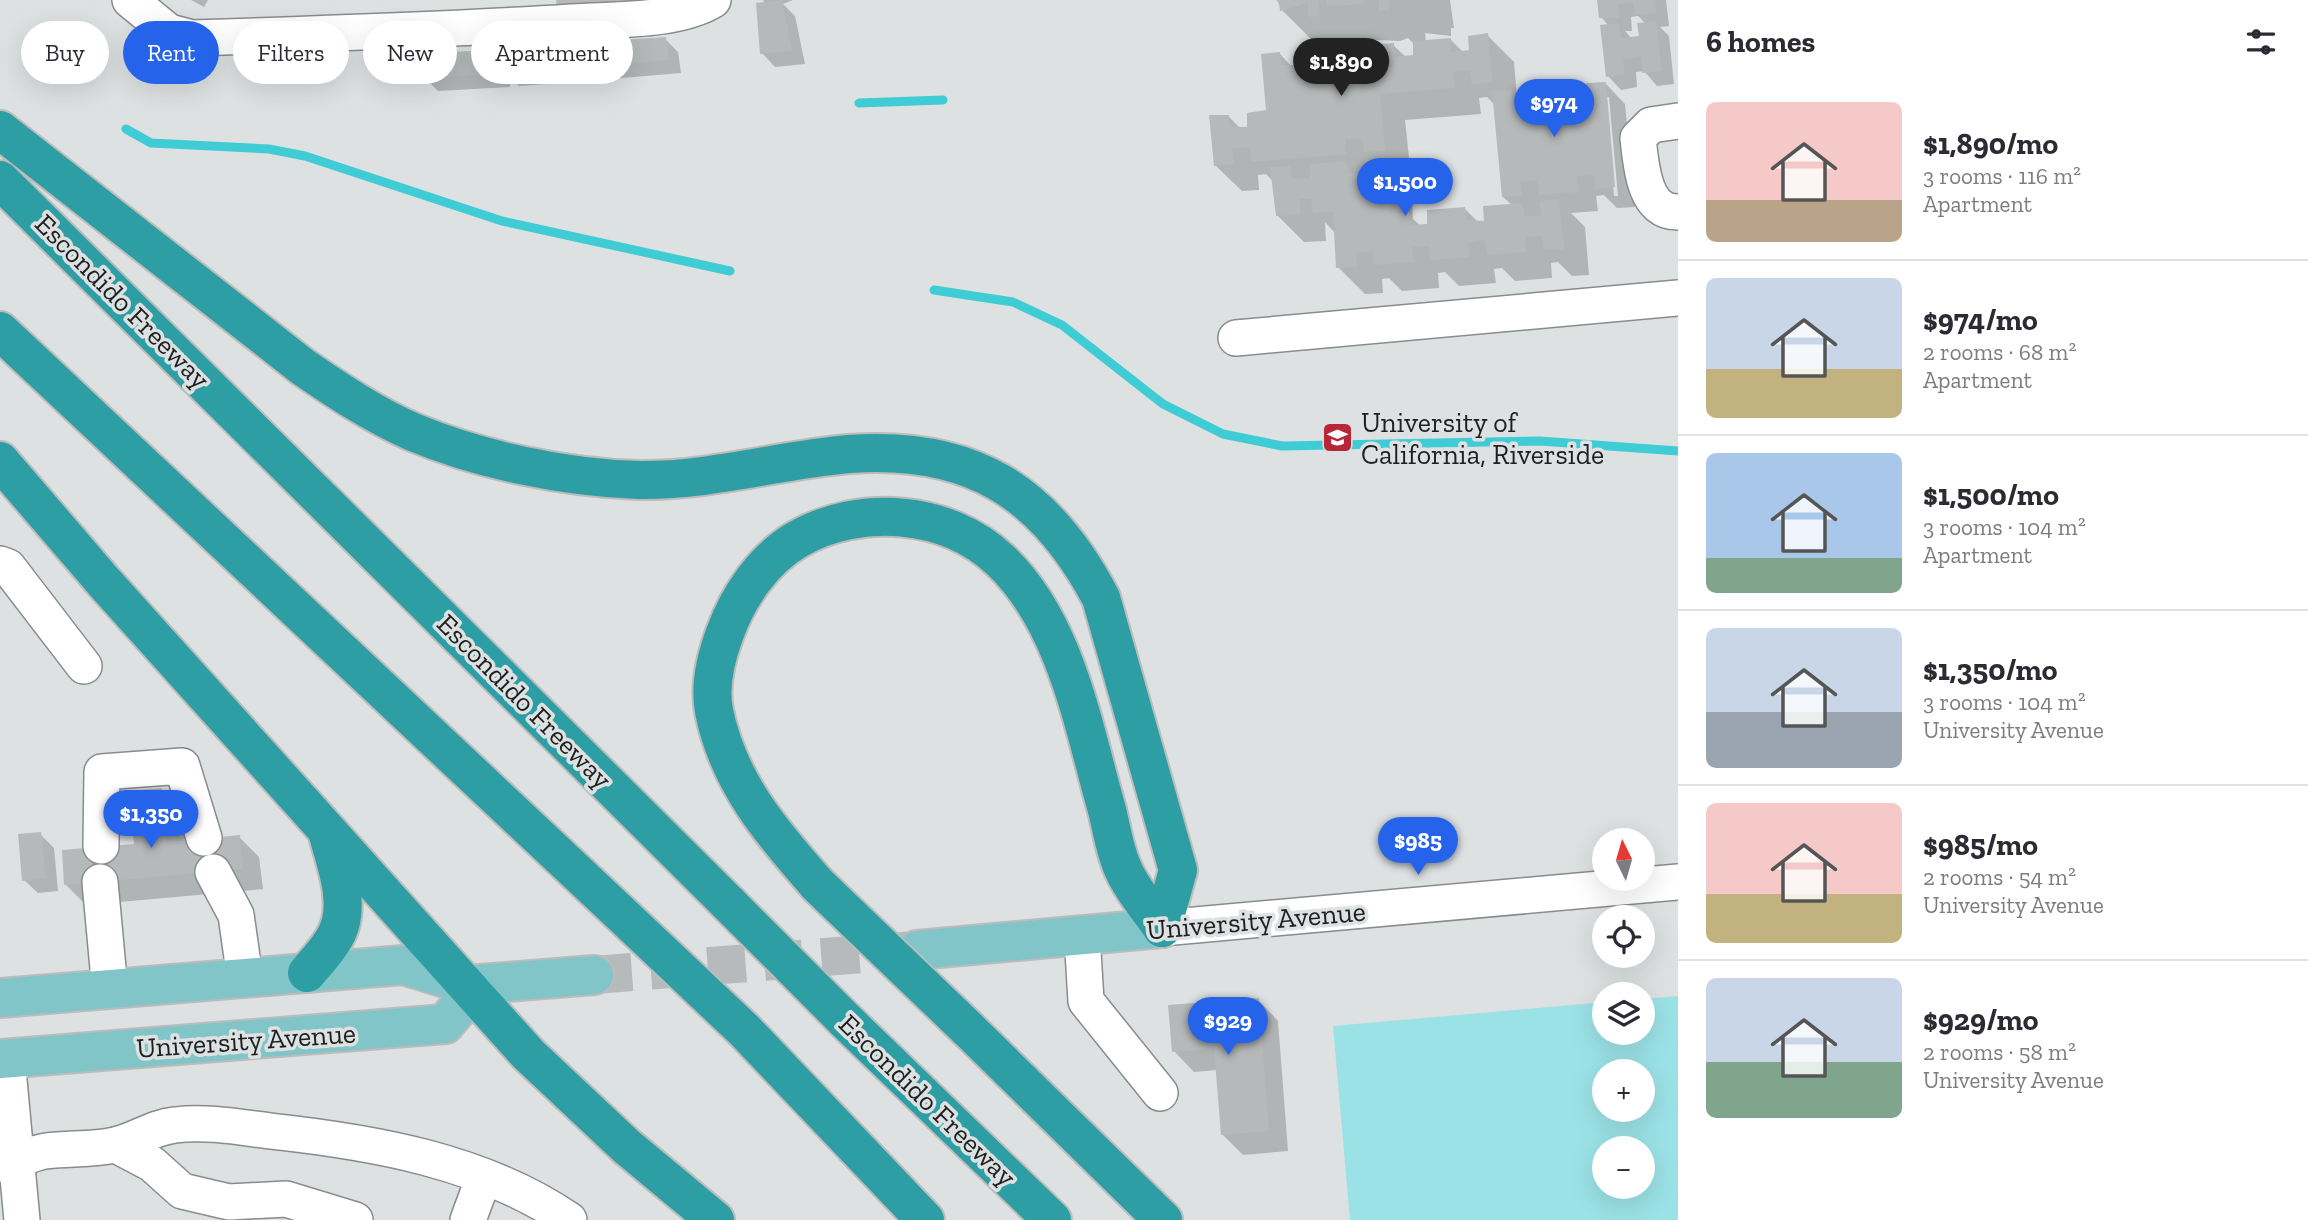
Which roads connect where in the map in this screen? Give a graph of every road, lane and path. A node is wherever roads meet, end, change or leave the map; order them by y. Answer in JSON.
{"nodes":[{"id":1,"x":130,"y":0,"type":"edge"},
{"id":2,"x":713,"y":0,"type":"edge"},
{"id":3,"x":1678,"y":121,"type":"edge"},
{"id":4,"x":0,"y":130,"type":"edge"},
{"id":5,"x":0,"y":180,"type":"edge"},
{"id":6,"x":1678,"y":212,"type":"edge"},
{"id":7,"x":1678,"y":298,"type":"edge"},
{"id":8,"x":0,"y":331,"type":"edge"},
{"id":9,"x":1236,"y":338,"type":"dead end"},
{"id":10,"x":0,"y":461,"type":"edge"},
{"id":11,"x":0,"y":564,"type":"edge"},
{"id":12,"x":85,"y":666,"type":"dead end"},
{"id":13,"x":327,"y":830,"type":"junction"},
{"id":14,"x":204,"y":838,"type":"dead end"},
{"id":15,"x":102,"y":846,"type":"dead end"},
{"id":16,"x":213,"y":872,"type":"dead end"},
{"id":17,"x":100,"y":882,"type":"dead end"},
{"id":18,"x":1678,"y":882,"type":"edge"},
{"id":19,"x":1162,"y":928,"type":"junction"},
{"id":20,"x":1082,"y":935,"type":"junction"},
{"id":21,"x":917,"y":950,"type":"tunnel mouth"},
{"id":22,"x":307,"y":974,"type":"junction"},
{"id":23,"x":594,"y":975,"type":"tunnel mouth"},
{"id":24,"x":244,"y":978,"type":"junction"},
{"id":25,"x":468,"y":985,"type":"junction"},
{"id":26,"x":110,"y":990,"type":"junction"},
{"id":27,"x":0,"y":998,"type":"edge"},
{"id":28,"x":3,"y":1059,"type":"edge"},
{"id":29,"x":1160,"y":1093,"type":"dead end"},
{"id":30,"x":116,"y":1145,"type":"junction"},
{"id":31,"x":9,"y":1163,"type":"edge"},
{"id":32,"x":484,"y":1177,"type":"junction"},
{"id":33,"x":22,"y":1220,"type":"edge"},
{"id":34,"x":355,"y":1220,"type":"edge"},
{"id":35,"x":468,"y":1220,"type":"edge"},
{"id":36,"x":569,"y":1220,"type":"edge"},
{"id":37,"x":715,"y":1220,"type":"edge"},
{"id":38,"x":925,"y":1220,"type":"edge"},
{"id":39,"x":1052,"y":1220,"type":"edge"},
{"id":40,"x":1163,"y":1220,"type":"edge"}],
"edges":[{"from":1,"to":2,"type":"street"},
{"from":3,"to":6,"type":"street"},
{"from":4,"to":19,"type":"highway"},
{"from":5,"to":39,"type":"highway","name":"Escondido Freeway","bridge":true},
{"from":7,"to":9,"type":"street"},
{"from":8,"to":38,"type":"highway","bridge":true},
{"from":10,"to":13,"type":"highway"},
{"from":11,"to":12,"type":"street"},
{"from":13,"to":22,"type":"highway"},
{"from":13,"to":25,"type":"highway"},
{"from":14,"to":15,"type":"street"},
{"from":16,"to":24,"type":"street"},
{"from":17,"to":26,"type":"street"},
{"from":18,"to":19,"type":"street","name":"University Avenue"},
{"from":19,"to":20,"type":"main road","name":"University Avenue"},
{"from":19,"to":40,"type":"highway","bridge":true},
{"from":20,"to":21,"type":"main road","name":"University Avenue"},
{"from":20,"to":29,"type":"street"},
{"from":22,"to":24,"type":"main road"},
{"from":22,"to":25,"type":"main road"},
{"from":23,"to":25,"type":"main road"},
{"from":24,"to":26,"type":"main road"},
{"from":25,"to":28,"type":"main road","name":"University Avenue"},
{"from":25,"to":37,"type":"highway"},
{"from":26,"to":27,"type":"main road"},
{"from":28,"to":31,"type":"street"},
{"from":30,"to":31,"type":"street"},
{"from":30,"to":32,"type":"street"},
{"from":30,"to":34,"type":"street"},
{"from":31,"to":33,"type":"street"},
{"from":32,"to":35,"type":"street"},
{"from":32,"to":36,"type":"street"}]}
